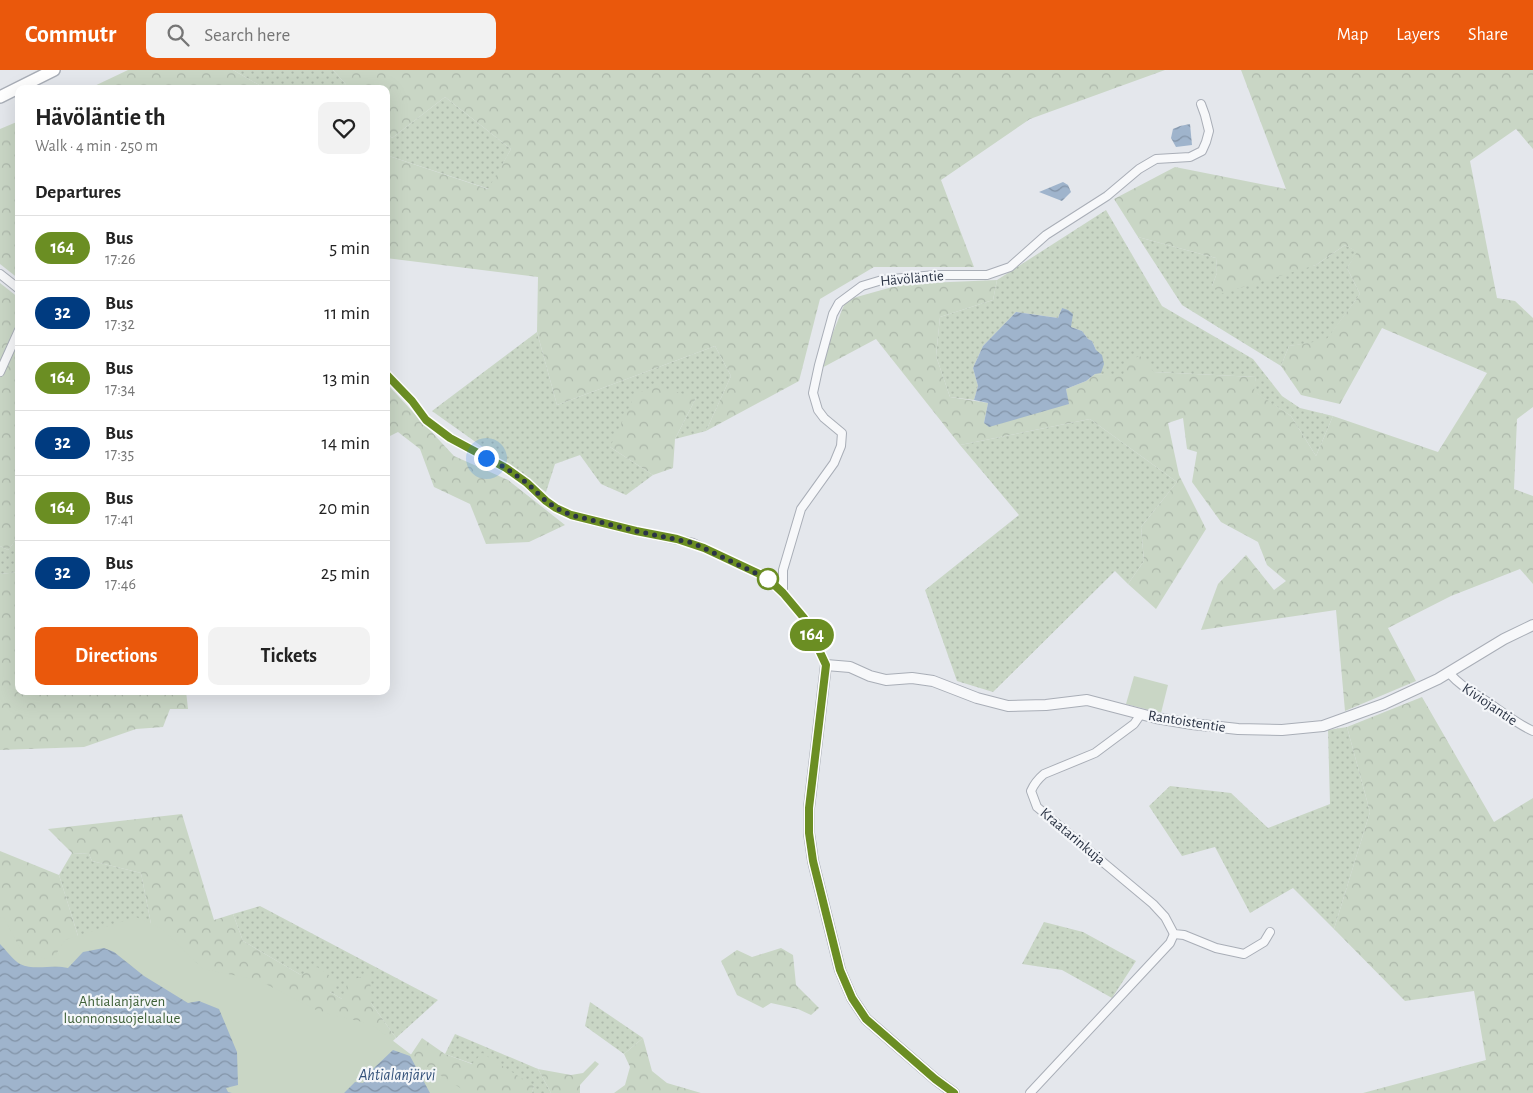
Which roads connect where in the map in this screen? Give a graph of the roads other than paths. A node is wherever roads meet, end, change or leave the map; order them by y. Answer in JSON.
{"nodes":[{"id":1,"x":54,"y":70,"type":"edge"},
{"id":2,"x":24,"y":85,"type":"edge"},
{"id":3,"x":15,"y":90,"type":"edge"},
{"id":4,"x":0,"y":97,"type":"edge"},
{"id":5,"x":1201,"y":104,"type":"dead end"},
{"id":6,"x":0,"y":274,"type":"edge"},
{"id":7,"x":15,"y":286,"type":"edge"},
{"id":8,"x":15,"y":339,"type":"edge"},
{"id":9,"x":0,"y":372,"type":"edge"},
{"id":10,"x":390,"y":378,"type":"edge"},
{"id":11,"x":782,"y":570,"type":"junction"},
{"id":12,"x":766,"y":577,"type":"junction"},
{"id":13,"x":783,"y":593,"type":"junction"},
{"id":14,"x":1533,"y":625,"type":"edge"},
{"id":15,"x":826,"y":665,"type":"junction"},
{"id":16,"x":1449,"y":673,"type":"junction"},
{"id":17,"x":1141,"y":714,"type":"junction"},
{"id":18,"x":1533,"y":731,"type":"edge"},
{"id":19,"x":1270,"y":932,"type":"dead end"},
{"id":20,"x":1174,"y":934,"type":"junction"},
{"id":21,"x":954,"y":1093,"type":"edge"},
{"id":22,"x":1030,"y":1093,"type":"edge"}],
"edges":[{"from":1,"to":2,"type":"main road"},
{"from":3,"to":4,"type":"main road"},
{"from":5,"to":11,"type":"street","name":"Hävöläntie"},
{"from":6,"to":7,"type":"street"},
{"from":8,"to":9,"type":"street"},
{"from":10,"to":12,"type":"street"},
{"from":11,"to":12,"type":"street"},
{"from":11,"to":13,"type":"street","name":"Hävöläntie"},
{"from":12,"to":13,"type":"street"},
{"from":13,"to":15,"type":"street"},
{"from":14,"to":16,"type":"street","name":"Rantoistentie"},
{"from":15,"to":17,"type":"street","name":"Rantoistentie"},
{"from":15,"to":21,"type":"street"},
{"from":16,"to":17,"type":"street","name":"Rantoistentie"},
{"from":16,"to":18,"type":"street","name":"Kiviojantie"},
{"from":17,"to":20,"type":"street","name":"Kraatarinkuja"},
{"from":19,"to":20,"type":"street"},
{"from":20,"to":22,"type":"street"}]}
